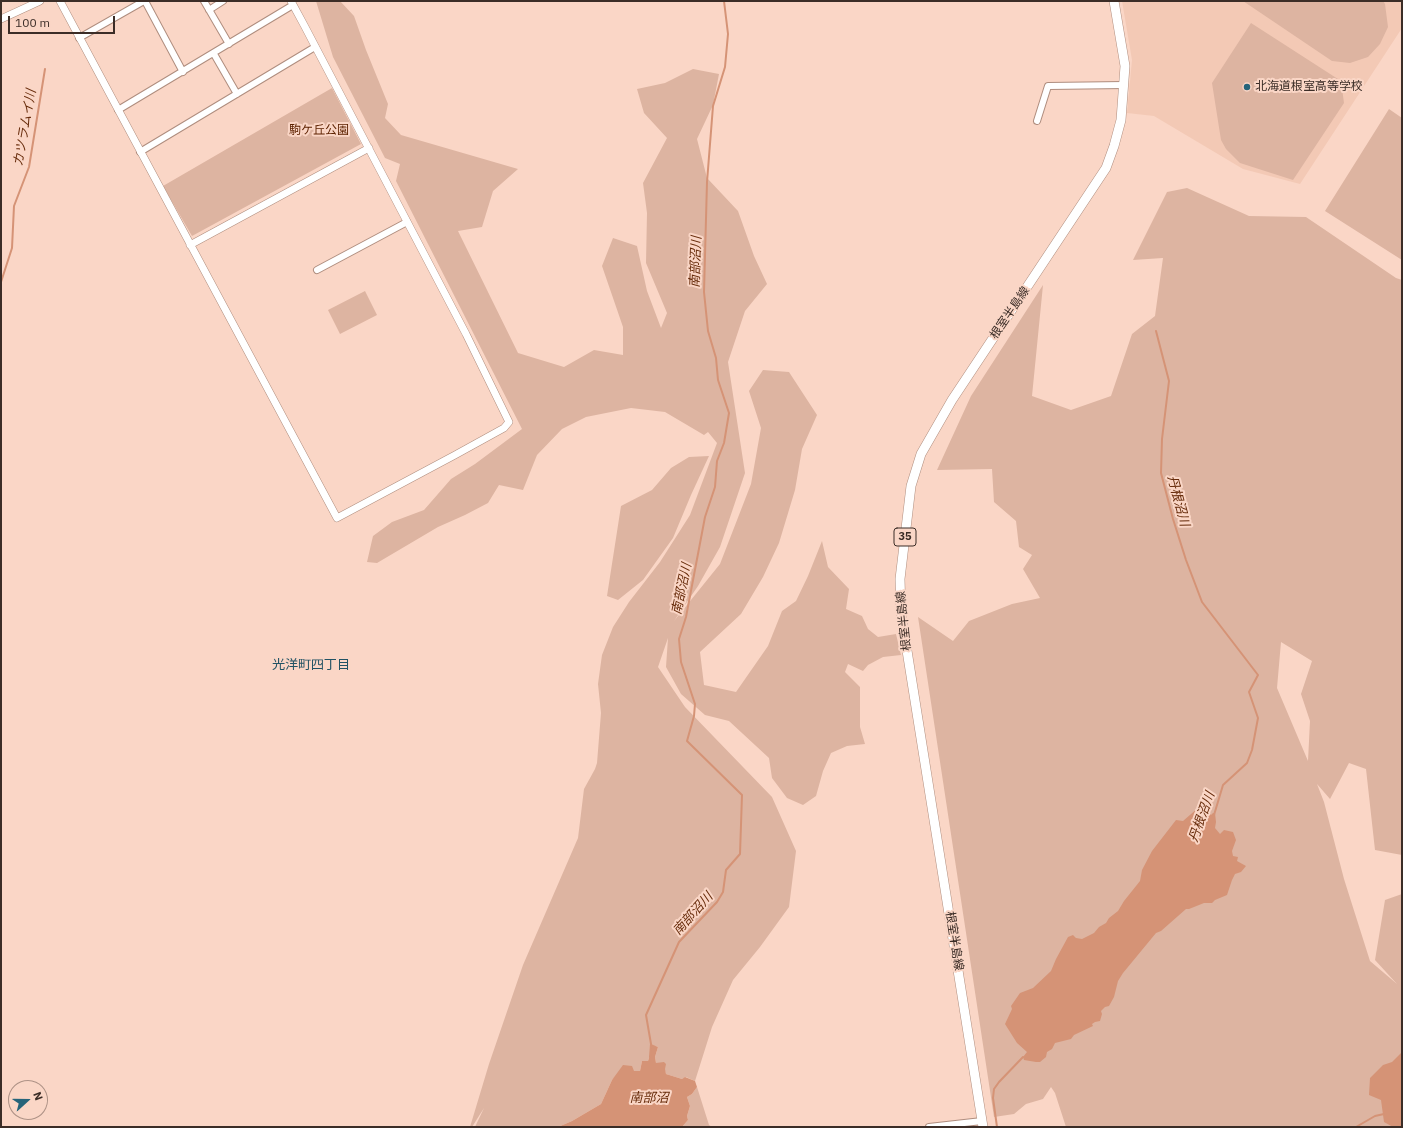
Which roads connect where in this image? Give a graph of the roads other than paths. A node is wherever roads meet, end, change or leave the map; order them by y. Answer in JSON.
{"nodes":[{"id":1,"x":40,"y":1,"type":"edge"},
{"id":2,"x":60,"y":1,"type":"edge"},
{"id":3,"x":145,"y":1,"type":"edge"},
{"id":4,"x":204,"y":1,"type":"edge"},
{"id":5,"x":223,"y":1,"type":"edge"},
{"id":6,"x":1114,"y":1,"type":"edge"},
{"id":7,"x":292,"y":3,"type":"edge"},
{"id":8,"x":209,"y":10,"type":"junction"},
{"id":9,"x":1,"y":19,"type":"edge"},
{"id":10,"x":79,"y":38,"type":"junction"},
{"id":11,"x":229,"y":44,"type":"junction"},
{"id":12,"x":315,"y":47,"type":"junction"},
{"id":13,"x":214,"y":54,"type":"junction"},
{"id":14,"x":183,"y":72,"type":"junction"},
{"id":15,"x":1124,"y":85,"type":"junction"},
{"id":16,"x":237,"y":94,"type":"junction"},
{"id":17,"x":118,"y":110,"type":"junction"},
{"id":18,"x":1037,"y":121,"type":"dead end"},
{"id":19,"x":369,"y":148,"type":"junction"},
{"id":20,"x":140,"y":152,"type":"junction"},
{"id":21,"x":407,"y":222,"type":"junction"},
{"id":22,"x":190,"y":244,"type":"junction"},
{"id":23,"x":317,"y":270,"type":"dead end"},
{"id":24,"x":983,"y":1124,"type":"edge"},
{"id":25,"x":929,"y":1127,"type":"edge"}],
"edges":[{"from":1,"to":9,"type":"street"},
{"from":2,"to":10,"type":"street"},
{"from":3,"to":10,"type":"street"},
{"from":3,"to":14,"type":"street"},
{"from":4,"to":8,"type":"street"},
{"from":5,"to":8,"type":"street"},
{"from":6,"to":15,"type":"main road","name":"根室半島線","number":"35"},
{"from":7,"to":11,"type":"street"},
{"from":7,"to":12,"type":"street"},
{"from":8,"to":11,"type":"street"},
{"from":10,"to":17,"type":"street"},
{"from":11,"to":13,"type":"street"},
{"from":12,"to":16,"type":"street"},
{"from":12,"to":19,"type":"street"},
{"from":13,"to":14,"type":"street"},
{"from":13,"to":16,"type":"street"},
{"from":14,"to":17,"type":"street"},
{"from":15,"to":18,"type":"street"},
{"from":15,"to":24,"type":"main road","name":"根室半島線","number":"35"},
{"from":16,"to":20,"type":"street"},
{"from":17,"to":20,"type":"street"},
{"from":19,"to":21,"type":"street"},
{"from":19,"to":22,"type":"street"},
{"from":20,"to":22,"type":"street"},
{"from":21,"to":22,"type":"street"},
{"from":21,"to":23,"type":"street"},
{"from":24,"to":25,"type":"street"}]}
